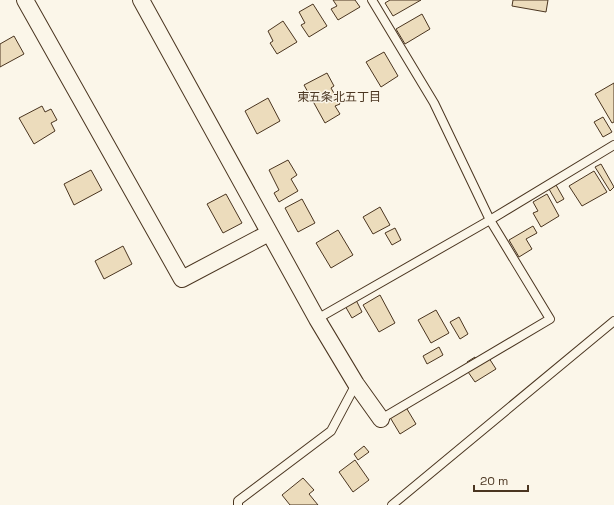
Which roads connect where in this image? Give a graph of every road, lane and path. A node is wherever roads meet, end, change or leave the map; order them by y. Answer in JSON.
{"nodes":[{"id":1,"x":25,"y":0,"type":"edge"},
{"id":2,"x":141,"y":0,"type":"edge"},
{"id":3,"x":372,"y":0,"type":"edge"},
{"id":4,"x":614,"y":145,"type":"edge"},
{"id":5,"x":490,"y":220,"type":"junction"},
{"id":6,"x":270,"y":233,"type":"junction"},
{"id":7,"x":317,"y":320,"type":"junction"},
{"id":8,"x":614,"y":321,"type":"edge"},
{"id":9,"x":356,"y":384,"type":"junction"},
{"id":10,"x":381,"y":419,"type":"joint"},
{"id":11,"x":238,"y":505,"type":"edge"},
{"id":12,"x":392,"y":505,"type":"edge"}],
"edges":[{"from":1,"to":6,"type":"street"},
{"from":2,"to":6,"type":"street"},
{"from":3,"to":5,"type":"lane"},
{"from":4,"to":5,"type":"lane"},
{"from":5,"to":7,"type":"lane"},
{"from":5,"to":10,"type":"lane"},
{"from":6,"to":7,"type":"street"},
{"from":7,"to":9,"type":"street"},
{"from":8,"to":12,"type":"lane"},
{"from":9,"to":10,"type":"street"},
{"from":9,"to":11,"type":"lane"}]}
